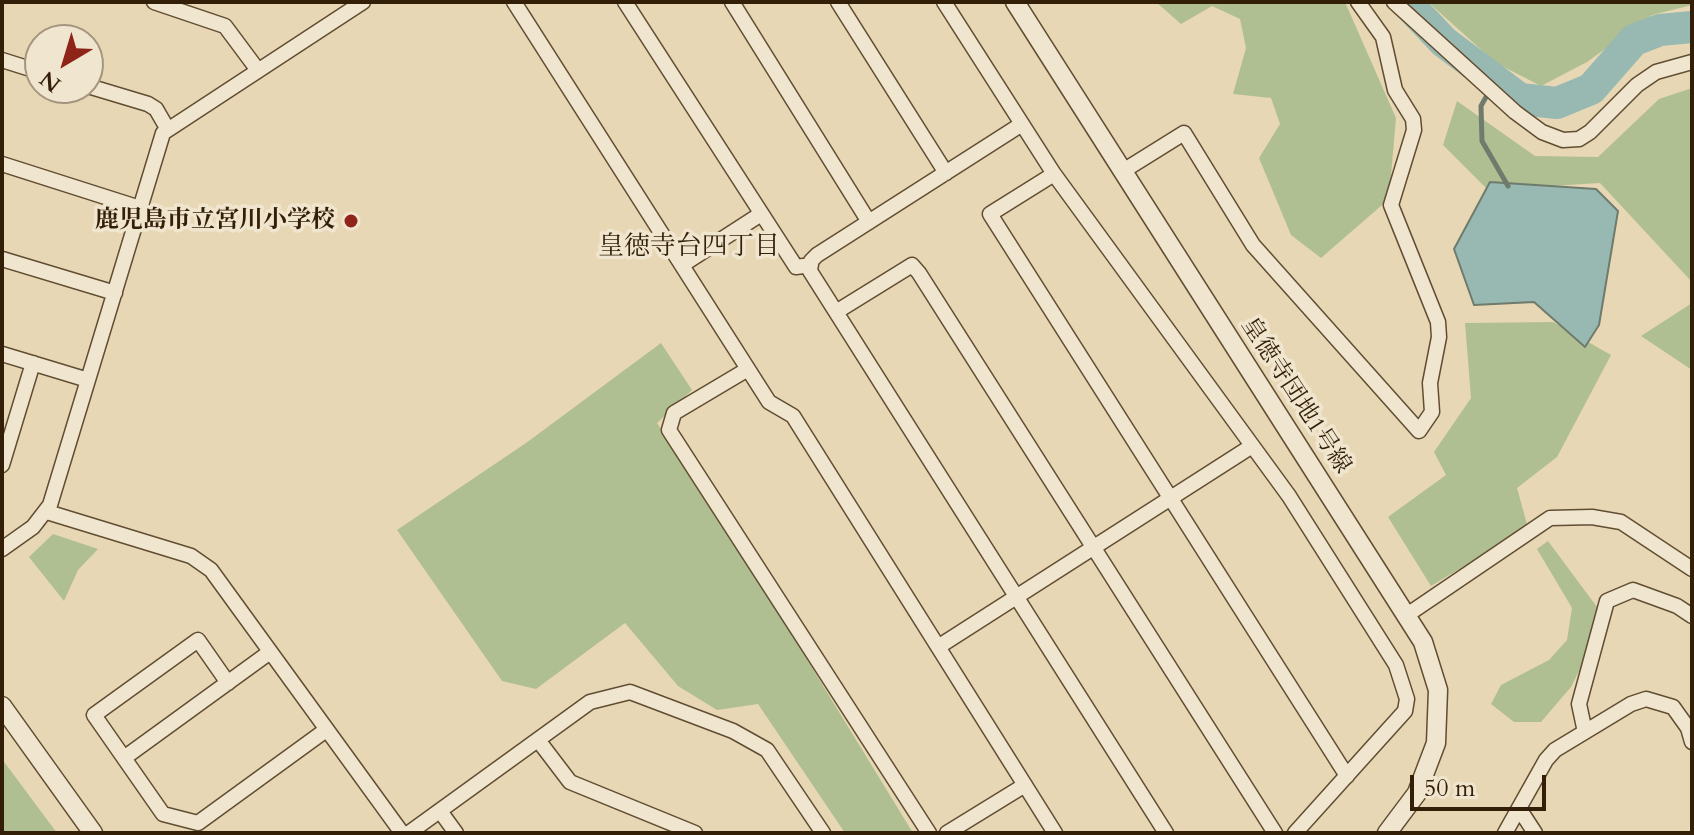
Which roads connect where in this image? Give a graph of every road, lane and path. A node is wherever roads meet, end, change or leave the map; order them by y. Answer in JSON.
{"nodes":[{"id":1,"x":154,"y":2,"type":"edge"},
{"id":2,"x":625,"y":2,"type":"edge"},
{"id":3,"x":732,"y":2,"type":"edge"},
{"id":4,"x":838,"y":2,"type":"edge"},
{"id":5,"x":944,"y":2,"type":"edge"},
{"id":6,"x":1015,"y":2,"type":"edge"},
{"id":7,"x":1358,"y":2,"type":"edge"},
{"id":8,"x":1394,"y":2,"type":"edge"},
{"id":9,"x":519,"y":4,"type":"edge"},
{"id":10,"x":352,"y":5,"type":"edge"},
{"id":11,"x":2,"y":60,"type":"edge"},
{"id":12,"x":1692,"y":62,"type":"edge"},
{"id":13,"x":24,"y":67,"type":"edge"},
{"id":14,"x":257,"y":69,"type":"junction"},
{"id":15,"x":104,"y":91,"type":"edge"},
{"id":16,"x":1022,"y":124,"type":"junction"},
{"id":17,"x":167,"y":128,"type":"junction"},
{"id":18,"x":2,"y":164,"type":"edge"},
{"id":19,"x":1123,"y":171,"type":"junction"},
{"id":20,"x":946,"y":173,"type":"junction"},
{"id":21,"x":1054,"y":174,"type":"junction"},
{"id":22,"x":140,"y":208,"type":"junction"},
{"id":23,"x":761,"y":214,"type":"junction"},
{"id":24,"x":869,"y":222,"type":"junction"},
{"id":25,"x":2,"y":259,"type":"edge"},
{"id":26,"x":682,"y":265,"type":"junction"},
{"id":27,"x":811,"y":265,"type":"junction"},
{"id":28,"x":115,"y":293,"type":"junction"},
{"id":29,"x":836,"y":312,"type":"junction"},
{"id":30,"x":2,"y":354,"type":"edge"},
{"id":31,"x":33,"y":363,"type":"junction"},
{"id":32,"x":748,"y":369,"type":"junction"},
{"id":33,"x":88,"y":380,"type":"junction"},
{"id":34,"x":1252,"y":446,"type":"junction"},
{"id":35,"x":2,"y":465,"type":"edge"},
{"id":36,"x":1171,"y":499,"type":"junction"},
{"id":37,"x":47,"y":512,"type":"junction"},
{"id":38,"x":1093,"y":548,"type":"junction"},
{"id":39,"x":2,"y":549,"type":"edge"},
{"id":40,"x":1692,"y":569,"type":"edge"},
{"id":41,"x":1017,"y":597,"type":"junction"},
{"id":42,"x":1407,"y":615,"type":"junction"},
{"id":43,"x":1692,"y":616,"type":"edge"},
{"id":44,"x":938,"y":647,"type":"junction"},
{"id":45,"x":270,"y":652,"type":"junction"},
{"id":46,"x":228,"y":683,"type":"junction"},
{"id":47,"x":2,"y":706,"type":"edge"},
{"id":48,"x":326,"y":730,"type":"junction"},
{"id":49,"x":1585,"y":732,"type":"junction"},
{"id":50,"x":538,"y":740,"type":"junction"},
{"id":51,"x":1692,"y":742,"type":"edge"},
{"id":52,"x":124,"y":758,"type":"junction"},
{"id":53,"x":1347,"y":776,"type":"junction"},
{"id":54,"x":1025,"y":785,"type":"junction"},
{"id":55,"x":1520,"y":810,"type":"junction"},
{"id":56,"x":440,"y":811,"type":"junction"},
{"id":57,"x":93,"y":833,"type":"edge"},
{"id":58,"x":402,"y":833,"type":"edge"},
{"id":59,"x":409,"y":833,"type":"edge"},
{"id":60,"x":456,"y":833,"type":"edge"},
{"id":61,"x":695,"y":833,"type":"edge"},
{"id":62,"x":823,"y":833,"type":"edge"},
{"id":63,"x":929,"y":833,"type":"edge"},
{"id":64,"x":947,"y":833,"type":"edge"},
{"id":65,"x":1055,"y":833,"type":"edge"},
{"id":66,"x":1166,"y":833,"type":"edge"},
{"id":67,"x":1275,"y":833,"type":"edge"},
{"id":68,"x":1295,"y":833,"type":"edge"},
{"id":69,"x":1387,"y":833,"type":"edge"},
{"id":70,"x":1505,"y":833,"type":"edge"},
{"id":71,"x":1535,"y":833,"type":"edge"}],
"edges":[{"from":1,"to":14,"type":"street"},
{"from":2,"to":23,"type":"street"},
{"from":3,"to":24,"type":"street"},
{"from":4,"to":20,"type":"street"},
{"from":5,"to":16,"type":"street"},
{"from":6,"to":19,"type":"street","name":"皇徳寺団地1号線"},
{"from":7,"to":19,"type":"street"},
{"from":8,"to":12,"type":"street"},
{"from":9,"to":26,"type":"street"},
{"from":10,"to":14,"type":"street"},
{"from":11,"to":13,"type":"street"},
{"from":14,"to":17,"type":"street"},
{"from":15,"to":17,"type":"street"},
{"from":16,"to":20,"type":"street"},
{"from":16,"to":21,"type":"street"},
{"from":17,"to":22,"type":"street"},
{"from":18,"to":22,"type":"street"},
{"from":19,"to":42,"type":"street","name":"皇徳寺団地1号線"},
{"from":20,"to":24,"type":"street"},
{"from":21,"to":34,"type":"street"},
{"from":21,"to":36,"type":"street"},
{"from":22,"to":28,"type":"street"},
{"from":23,"to":26,"type":"street"},
{"from":23,"to":27,"type":"street"},
{"from":24,"to":27,"type":"street"},
{"from":25,"to":28,"type":"street"},
{"from":26,"to":32,"type":"street"},
{"from":27,"to":29,"type":"street"},
{"from":28,"to":33,"type":"street"},
{"from":29,"to":38,"type":"street"},
{"from":29,"to":41,"type":"street"},
{"from":30,"to":31,"type":"street"},
{"from":31,"to":33,"type":"street"},
{"from":31,"to":35,"type":"street"},
{"from":32,"to":44,"type":"street"},
{"from":32,"to":63,"type":"street"},
{"from":33,"to":37,"type":"street"},
{"from":34,"to":36,"type":"street"},
{"from":34,"to":53,"type":"street"},
{"from":36,"to":38,"type":"street"},
{"from":36,"to":53,"type":"street"},
{"from":37,"to":39,"type":"street"},
{"from":37,"to":45,"type":"street"},
{"from":38,"to":41,"type":"street"},
{"from":38,"to":67,"type":"street"},
{"from":40,"to":42,"type":"street"},
{"from":41,"to":44,"type":"street"},
{"from":41,"to":66,"type":"street"},
{"from":42,"to":69,"type":"street","name":"皇徳寺団地1号線"},
{"from":43,"to":49,"type":"street"},
{"from":44,"to":54,"type":"street"},
{"from":45,"to":46,"type":"street"},
{"from":45,"to":48,"type":"street"},
{"from":46,"to":52,"type":"street"},
{"from":46,"to":52,"type":"street"},
{"from":47,"to":57,"type":"street"},
{"from":48,"to":52,"type":"street"},
{"from":48,"to":58,"type":"street"},
{"from":49,"to":51,"type":"street"},
{"from":49,"to":55,"type":"street"},
{"from":50,"to":56,"type":"street"},
{"from":50,"to":61,"type":"street"},
{"from":50,"to":62,"type":"street"},
{"from":53,"to":68,"type":"street"},
{"from":54,"to":64,"type":"street"},
{"from":54,"to":65,"type":"street"},
{"from":55,"to":70,"type":"street"},
{"from":55,"to":71,"type":"street"},
{"from":56,"to":59,"type":"street"},
{"from":56,"to":60,"type":"street"}]}
